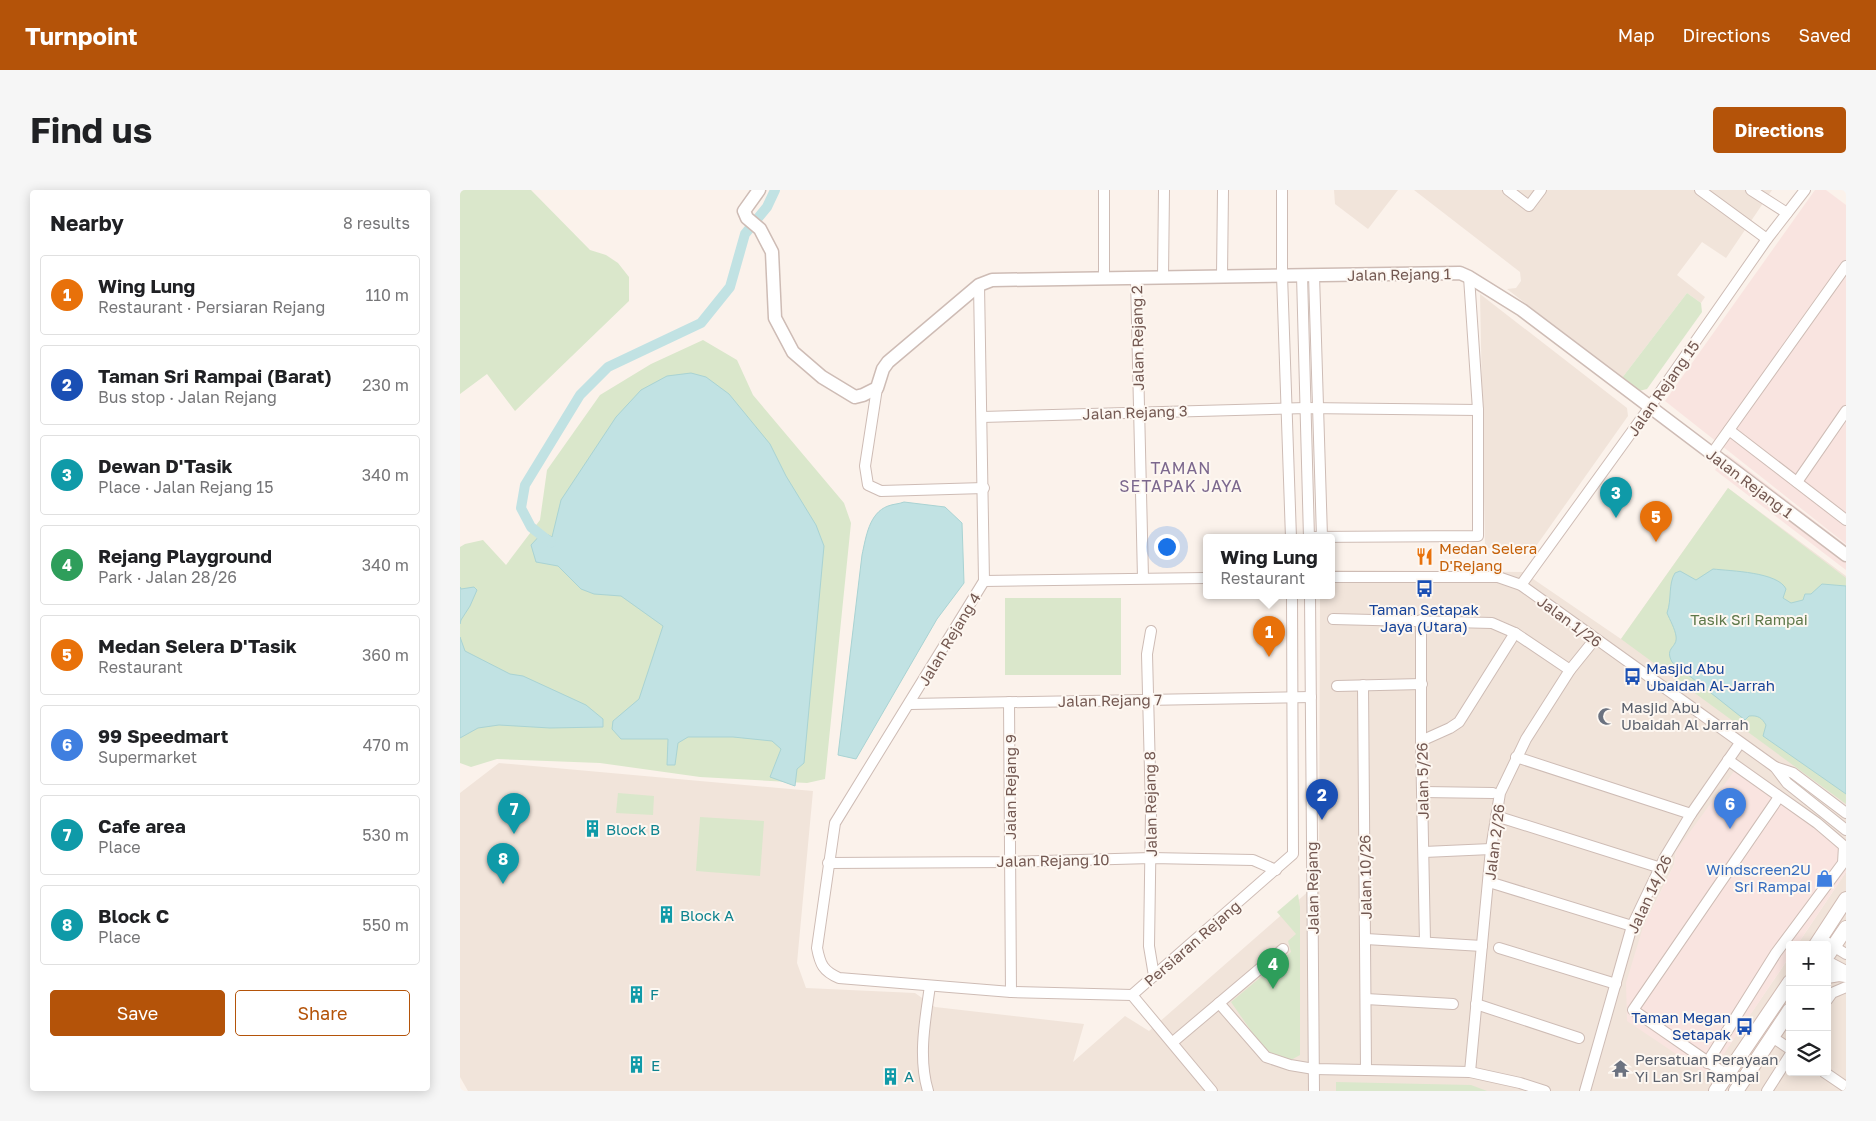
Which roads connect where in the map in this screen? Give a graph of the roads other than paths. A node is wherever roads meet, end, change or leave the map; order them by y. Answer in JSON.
{"nodes":[{"id":1,"x":759,"y":190,"type":"edge"},
{"id":2,"x":1104,"y":190,"type":"edge"},
{"id":3,"x":1164,"y":190,"type":"edge"},
{"id":4,"x":1222,"y":190,"type":"edge"},
{"id":5,"x":1282,"y":190,"type":"edge"},
{"id":6,"x":1508,"y":190,"type":"edge"},
{"id":7,"x":1541,"y":190,"type":"edge"},
{"id":8,"x":1700,"y":190,"type":"edge"},
{"id":9,"x":1751,"y":190,"type":"edge"},
{"id":10,"x":1805,"y":190,"type":"edge"},
{"id":11,"x":1787,"y":213,"type":"junction"},
{"id":12,"x":1767,"y":239,"type":"junction"},
{"id":13,"x":1846,"y":266,"type":"edge"},
{"id":14,"x":1308,"y":275,"type":"junction"},
{"id":15,"x":1222,"y":276,"type":"junction"},
{"id":16,"x":1282,"y":276,"type":"junction"},
{"id":17,"x":1163,"y":277,"type":"junction"},
{"id":18,"x":1469,"y":277,"type":"junction"},
{"id":19,"x":1104,"y":278,"type":"junction"},
{"id":20,"x":1136,"y":278,"type":"junction"},
{"id":21,"x":980,"y":285,"type":"junction"},
{"id":22,"x":877,"y":388,"type":"junction"},
{"id":23,"x":855,"y":396,"type":"junction"},
{"id":24,"x":1287,"y":408,"type":"junction"},
{"id":25,"x":1306,"y":408,"type":"junction"},
{"id":26,"x":1319,"y":408,"type":"junction"},
{"id":27,"x":1649,"y":408,"type":"junction"},
{"id":28,"x":1478,"y":410,"type":"junction"},
{"id":29,"x":874,"y":411,"type":"junction"},
{"id":30,"x":1846,"y":411,"type":"edge"},
{"id":31,"x":1139,"y":412,"type":"junction"},
{"id":32,"x":982,"y":417,"type":"junction"},
{"id":33,"x":1729,"y":430,"type":"junction"},
{"id":34,"x":1712,"y":454,"type":"junction"},
{"id":35,"x":1797,"y":482,"type":"junction"},
{"id":36,"x":984,"y":488,"type":"junction"},
{"id":37,"x":1846,"y":520,"type":"edge"},
{"id":38,"x":1291,"y":534,"type":"edge"},
{"id":39,"x":1309,"y":534,"type":"edge"},
{"id":40,"x":1322,"y":534,"type":"edge"},
{"id":41,"x":1335,"y":537,"type":"edge"},
{"id":42,"x":1846,"y":555,"type":"edge"},
{"id":43,"x":1335,"y":577,"type":"edge"},
{"id":44,"x":1143,"y":578,"type":"junction"},
{"id":45,"x":1203,"y":578,"type":"edge"},
{"id":46,"x":984,"y":581,"type":"junction"},
{"id":47,"x":1521,"y":586,"type":"junction"},
{"id":48,"x":1292,"y":599,"type":"edge"},
{"id":49,"x":1310,"y":599,"type":"edge"},
{"id":50,"x":1333,"y":619,"type":"dead end"},
{"id":51,"x":1421,"y":620,"type":"junction"},
{"id":52,"x":1151,"y":631,"type":"dead end"},
{"id":53,"x":1515,"y":634,"type":"junction"},
{"id":54,"x":1595,"y":639,"type":"junction"},
{"id":55,"x":1570,"y":670,"type":"junction"},
{"id":56,"x":1422,"y":684,"type":"junction"},
{"id":57,"x":1363,"y":685,"type":"junction"},
{"id":58,"x":1338,"y":686,"type":"dead end"},
{"id":59,"x":1292,"y":697,"type":"junction"},
{"id":60,"x":1311,"y":697,"type":"junction"},
{"id":61,"x":1148,"y":700,"type":"junction"},
{"id":62,"x":1010,"y":702,"type":"junction"},
{"id":63,"x":910,"y":704,"type":"junction"},
{"id":64,"x":1421,"y":741,"type":"junction"},
{"id":65,"x":1740,"y":743,"type":"junction"},
{"id":66,"x":1516,"y":757,"type":"junction"},
{"id":67,"x":1728,"y":760,"type":"junction"},
{"id":68,"x":1775,"y":767,"type":"junction"},
{"id":69,"x":1423,"y":792,"type":"junction"},
{"id":70,"x":1493,"y":793,"type":"dead end"},
{"id":71,"x":1779,"y":797,"type":"junction"},
{"id":72,"x":1846,"y":813,"type":"edge"},
{"id":73,"x":1691,"y":814,"type":"junction"},
{"id":74,"x":1496,"y":816,"type":"junction"},
{"id":75,"x":1846,"y":830,"type":"edge"},
{"id":76,"x":830,"y":847,"type":"junction"},
{"id":77,"x":1491,"y":849,"type":"junction"},
{"id":78,"x":1424,"y":852,"type":"junction"},
{"id":79,"x":1151,"y":858,"type":"junction"},
{"id":80,"x":1010,"y":862,"type":"junction"},
{"id":81,"x":844,"y":863,"type":"junction"},
{"id":82,"x":828,"y":866,"type":"junction"},
{"id":83,"x":1661,"y":868,"type":"junction"},
{"id":84,"x":1276,"y":870,"type":"junction"},
{"id":85,"x":1489,"y":882,"type":"junction"},
{"id":86,"x":1846,"y":899,"type":"edge"},
{"id":87,"x":1632,"y":926,"type":"junction"},
{"id":88,"x":1846,"y":928,"type":"edge"},
{"id":89,"x":1366,"y":939,"type":"junction"},
{"id":90,"x":1818,"y":941,"type":"edge"},
{"id":91,"x":1425,"y":942,"type":"junction"},
{"id":92,"x":1482,"y":946,"type":"junction"},
{"id":93,"x":1499,"y":948,"type":"dead end"},
{"id":94,"x":1283,"y":949,"type":"dead end"},
{"id":95,"x":1831,"y":951,"type":"edge"},
{"id":96,"x":1846,"y":954,"type":"edge"},
{"id":97,"x":1831,"y":963,"type":"edge"},
{"id":98,"x":822,"y":967,"type":"joint"},
{"id":99,"x":1846,"y":971,"type":"edge"},
{"id":100,"x":1831,"y":975,"type":"edge"},
{"id":101,"x":1846,"y":975,"type":"edge"},
{"id":102,"x":1154,"y":976,"type":"junction"},
{"id":103,"x":1616,"y":984,"type":"junction"},
{"id":104,"x":930,"y":986,"type":"junction"},
{"id":105,"x":1787,"y":986,"type":"edge"},
{"id":106,"x":1846,"y":987,"type":"edge"},
{"id":107,"x":1011,"y":992,"type":"junction"},
{"id":108,"x":1831,"y":994,"type":"edge"},
{"id":109,"x":1132,"y":995,"type":"junction"},
{"id":110,"x":1366,"y":999,"type":"junction"},
{"id":111,"x":1219,"y":1003,"type":"junction"},
{"id":112,"x":1453,"y":1004,"type":"dead end"},
{"id":113,"x":1476,"y":1004,"type":"junction"},
{"id":114,"x":1786,"y":1016,"type":"edge"},
{"id":115,"x":1772,"y":1037,"type":"junction"},
{"id":116,"x":1579,"y":1038,"type":"dead end"},
{"id":117,"x":1173,"y":1042,"type":"junction"},
{"id":118,"x":1786,"y":1046,"type":"edge"},
{"id":119,"x":1786,"y":1061,"type":"edge"},
{"id":120,"x":1707,"y":1063,"type":"junction"},
{"id":121,"x":1314,"y":1069,"type":"junction"},
{"id":122,"x":1366,"y":1070,"type":"junction"},
{"id":123,"x":1470,"y":1072,"type":"junction"},
{"id":124,"x":1727,"y":1075,"type":"junction"},
{"id":125,"x":1830,"y":1076,"type":"edge"},
{"id":126,"x":1519,"y":1087,"type":"edge"},
{"id":127,"x":1846,"y":1088,"type":"edge"},
{"id":128,"x":928,"y":1091,"type":"edge"},
{"id":129,"x":1212,"y":1091,"type":"edge"},
{"id":130,"x":1314,"y":1091,"type":"edge"},
{"id":131,"x":1545,"y":1091,"type":"edge"},
{"id":132,"x":1586,"y":1091,"type":"edge"},
{"id":133,"x":1716,"y":1091,"type":"edge"},
{"id":134,"x":1736,"y":1091,"type":"edge"},
{"id":135,"x":1767,"y":1091,"type":"edge"}],
"edges":[{"from":1,"to":23,"type":"street"},
{"from":2,"to":19,"type":"street"},
{"from":3,"to":17,"type":"street"},
{"from":4,"to":15,"type":"street"},
{"from":5,"to":16,"type":"street"},
{"from":6,"to":7,"type":"street"},
{"from":8,"to":12,"type":"street"},
{"from":9,"to":11,"type":"street"},
{"from":10,"to":11,"type":"street","name":"Jalan Rejang 15"},
{"from":11,"to":12,"type":"street","name":"Jalan Rejang 15"},
{"from":12,"to":27,"type":"street","name":"Jalan Rejang 15"},
{"from":13,"to":33,"type":"street"},
{"from":14,"to":16,"type":"street","name":"Jalan Rejang 1"},
{"from":14,"to":18,"type":"street","name":"Jalan Rejang 1"},
{"from":14,"to":25,"type":"street"},
{"from":14,"to":26,"type":"street"},
{"from":15,"to":16,"type":"street","name":"Jalan Rejang 1"},
{"from":15,"to":17,"type":"street","name":"Jalan Rejang 1"},
{"from":16,"to":24,"type":"street"},
{"from":17,"to":20,"type":"street","name":"Jalan Rejang 1"},
{"from":18,"to":27,"type":"street","name":"Jalan Rejang 1"},
{"from":18,"to":28,"type":"street"},
{"from":19,"to":20,"type":"street","name":"Jalan Rejang 1"},
{"from":19,"to":21,"type":"street","name":"Jalan Rejang 1"},
{"from":20,"to":31,"type":"street","name":"Jalan Rejang 2"},
{"from":21,"to":22,"type":"street"},
{"from":21,"to":32,"type":"street","name":"Jalan Rejang 4"},
{"from":22,"to":23,"type":"street"},
{"from":22,"to":29,"type":"street"},
{"from":23,"to":29,"type":"street"},
{"from":24,"to":25,"type":"street","name":"Jalan Rejang 3"},
{"from":24,"to":31,"type":"street","name":"Jalan Rejang 3"},
{"from":24,"to":38,"type":"street"},
{"from":25,"to":26,"type":"street","name":"Jalan Rejang 3"},
{"from":25,"to":39,"type":"street"},
{"from":26,"to":28,"type":"street","name":"Jalan Rejang 3"},
{"from":26,"to":40,"type":"street"},
{"from":27,"to":34,"type":"street","name":"Jalan Rejang 1"},
{"from":27,"to":47,"type":"street","name":"Jalan Rejang 15"},
{"from":28,"to":41,"type":"street"},
{"from":29,"to":36,"type":"street"},
{"from":30,"to":35,"type":"street"},
{"from":31,"to":32,"type":"street","name":"Jalan Rejang 3"},
{"from":31,"to":44,"type":"street","name":"Jalan Rejang 2"},
{"from":32,"to":36,"type":"street","name":"Jalan Rejang 4"},
{"from":33,"to":34,"type":"street"},
{"from":33,"to":35,"type":"street"},
{"from":34,"to":42,"type":"street","name":"Jalan Rejang 1"},
{"from":35,"to":37,"type":"street"},
{"from":36,"to":46,"type":"street","name":"Jalan Rejang 4"},
{"from":43,"to":47,"type":"street","name":"Jalan 1/26"},
{"from":44,"to":45,"type":"street"},
{"from":44,"to":46,"type":"street"},
{"from":46,"to":63,"type":"street","name":"Jalan Rejang 4"},
{"from":47,"to":54,"type":"street","name":"Jalan 1/26"},
{"from":48,"to":59,"type":"street","name":"Persiaran Rejang"},
{"from":49,"to":60,"type":"street","name":"Jalan Rejang"},
{"from":50,"to":51,"type":"street"},
{"from":51,"to":53,"type":"street"},
{"from":51,"to":56,"type":"street","name":"Jalan 5/26"},
{"from":52,"to":61,"type":"street","name":"Jalan Rejang 8"},
{"from":53,"to":55,"type":"street"},
{"from":53,"to":64,"type":"street"},
{"from":54,"to":55,"type":"street","name":"Jalan 2/26"},
{"from":54,"to":65,"type":"street","name":"Jalan 1/26"},
{"from":55,"to":66,"type":"street","name":"Jalan 2/26"},
{"from":56,"to":57,"type":"street"},
{"from":56,"to":64,"type":"street","name":"Jalan 5/26"},
{"from":57,"to":58,"type":"street"},
{"from":57,"to":89,"type":"street","name":"Jalan 10/26"},
{"from":59,"to":60,"type":"street","name":"Jalan Rejang 7"},
{"from":59,"to":61,"type":"street","name":"Jalan Rejang 7"},
{"from":59,"to":84,"type":"street","name":"Persiaran Rejang"},
{"from":60,"to":121,"type":"street","name":"Jalan Rejang"},
{"from":61,"to":62,"type":"street","name":"Jalan Rejang 7"},
{"from":61,"to":79,"type":"street","name":"Jalan Rejang 8"},
{"from":62,"to":63,"type":"street","name":"Jalan Rejang 7"},
{"from":62,"to":80,"type":"street","name":"Jalan Rejang 9"},
{"from":63,"to":76,"type":"street","name":"Jalan Rejang 4"},
{"from":64,"to":69,"type":"street","name":"Jalan 5/26"},
{"from":65,"to":67,"type":"street","name":"Jalan 14/26"},
{"from":65,"to":68,"type":"street","name":"Jalan 1/26"},
{"from":66,"to":73,"type":"street"},
{"from":66,"to":74,"type":"street","name":"Jalan 2/26"},
{"from":67,"to":71,"type":"street"},
{"from":67,"to":73,"type":"street","name":"Jalan 14/26"},
{"from":68,"to":72,"type":"street","name":"Jalan 1/26"},
{"from":68,"to":75,"type":"street","name":"Jalan 1/26"},
{"from":69,"to":70,"type":"street"},
{"from":69,"to":78,"type":"street","name":"Jalan 5/26"},
{"from":71,"to":120,"type":"street"},
{"from":71,"to":120,"type":"street"},
{"from":73,"to":83,"type":"street","name":"Jalan 14/26"},
{"from":74,"to":77,"type":"street","name":"Jalan 2/26"},
{"from":74,"to":83,"type":"street"},
{"from":76,"to":81,"type":"street"},
{"from":76,"to":82,"type":"street","name":"Jalan Rejang 4"},
{"from":77,"to":78,"type":"street"},
{"from":77,"to":85,"type":"street","name":"Jalan 2/26"},
{"from":78,"to":91,"type":"street","name":"Jalan 5/26"},
{"from":79,"to":80,"type":"street","name":"Jalan Rejang 10"},
{"from":79,"to":84,"type":"street","name":"Jalan Rejang 10"},
{"from":79,"to":102,"type":"street","name":"Jalan Rejang 8"},
{"from":80,"to":81,"type":"street","name":"Jalan Rejang 10"},
{"from":80,"to":107,"type":"street","name":"Jalan Rejang 9"},
{"from":81,"to":82,"type":"street"},
{"from":82,"to":98,"type":"street","name":"Jalan Rejang 4"},
{"from":83,"to":87,"type":"street","name":"Jalan 14/26"},
{"from":84,"to":102,"type":"street","name":"Persiaran Rejang"},
{"from":85,"to":87,"type":"street"},
{"from":85,"to":92,"type":"street","name":"Jalan 2/26"},
{"from":86,"to":90,"type":"main road"},
{"from":87,"to":103,"type":"street","name":"Jalan 14/26"},
{"from":88,"to":95,"type":"main road"},
{"from":89,"to":91,"type":"street"},
{"from":89,"to":110,"type":"street","name":"Jalan 10/26"},
{"from":91,"to":92,"type":"street"},
{"from":92,"to":113,"type":"street","name":"Jalan 2/26"},
{"from":93,"to":103,"type":"street"},
{"from":94,"to":111,"type":"street"},
{"from":95,"to":96,"type":"street"},
{"from":97,"to":99,"type":"street"},
{"from":98,"to":104,"type":"street","name":"Persiaran Rejang"},
{"from":100,"to":101,"type":"main road"},
{"from":102,"to":109,"type":"street","name":"Persiaran Rejang"},
{"from":103,"to":132,"type":"street","name":"Jalan 14/26"},
{"from":104,"to":107,"type":"street","name":"Persiaran Rejang"},
{"from":104,"to":128,"type":"street"},
{"from":105,"to":124,"type":"main road"},
{"from":106,"to":108,"type":"street"},
{"from":107,"to":109,"type":"street","name":"Persiaran Rejang"},
{"from":109,"to":117,"type":"street"},
{"from":110,"to":112,"type":"street"},
{"from":110,"to":122,"type":"street","name":"Jalan 10/26"},
{"from":111,"to":117,"type":"street"},
{"from":111,"to":121,"type":"street"},
{"from":113,"to":116,"type":"street"},
{"from":113,"to":123,"type":"street","name":"Jalan 2/26"},
{"from":114,"to":115,"type":"main road"},
{"from":115,"to":118,"type":"street"},
{"from":115,"to":134,"type":"main road"},
{"from":117,"to":129,"type":"street"},
{"from":119,"to":135,"type":"street"},
{"from":120,"to":124,"type":"street"},
{"from":121,"to":122,"type":"street"},
{"from":121,"to":130,"type":"street","name":"Jalan Rejang"},
{"from":122,"to":123,"type":"street"},
{"from":123,"to":126,"type":"street"},
{"from":124,"to":133,"type":"main road"},
{"from":125,"to":127,"type":"street"},
{"from":126,"to":131,"type":"street"}]}
